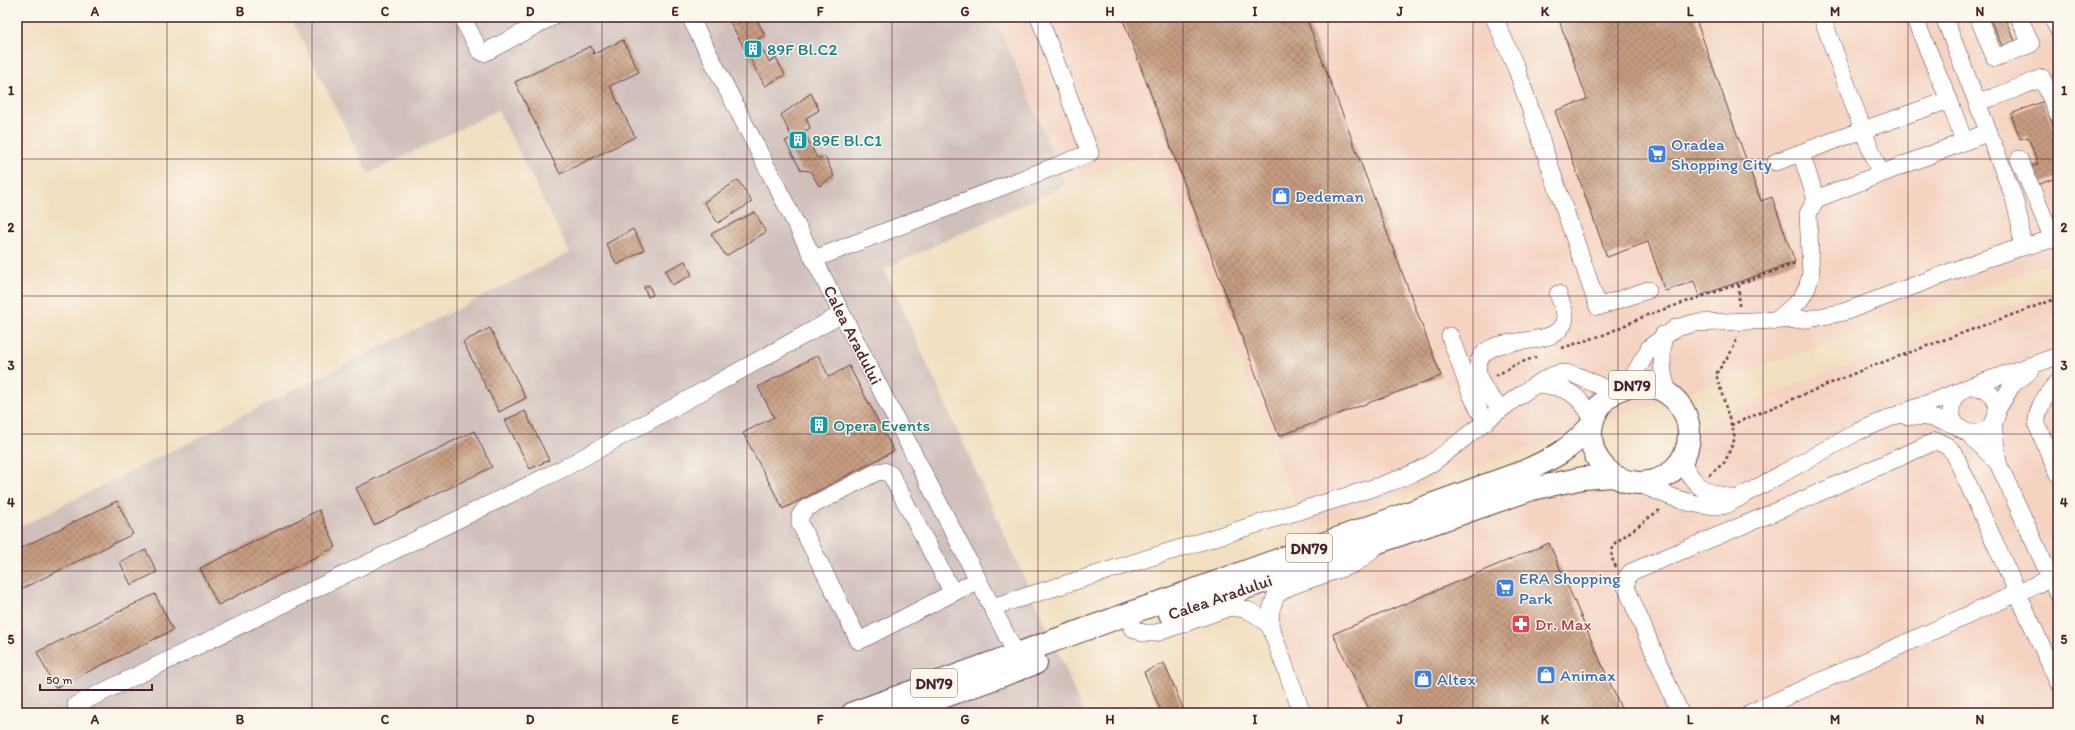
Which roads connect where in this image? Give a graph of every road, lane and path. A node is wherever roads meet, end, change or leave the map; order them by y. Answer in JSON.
{"nodes":[{"id":1,"x":462,"y":17,"type":"edge"},
{"id":2,"x":552,"y":17,"type":"edge"},
{"id":3,"x":690,"y":17,"type":"edge"},
{"id":4,"x":1038,"y":17,"type":"edge"},
{"id":5,"x":1494,"y":17,"type":"edge"},
{"id":6,"x":1822,"y":17,"type":"edge"},
{"id":7,"x":1914,"y":17,"type":"edge"},
{"id":8,"x":1944,"y":17,"type":"edge"},
{"id":9,"x":1978,"y":17,"type":"edge"},
{"id":10,"x":2019,"y":17,"type":"edge"},
{"id":11,"x":2052,"y":17,"type":"edge"},
{"id":12,"x":2058,"y":29,"type":"edge"},
{"id":13,"x":1948,"y":100,"type":"junction"},
{"id":14,"x":1978,"y":102,"type":"junction"},
{"id":15,"x":2058,"y":114,"type":"edge"},
{"id":16,"x":1863,"y":130,"type":"junction"},
{"id":17,"x":1989,"y":132,"type":"junction"},
{"id":18,"x":1964,"y":141,"type":"junction"},
{"id":19,"x":1801,"y":153,"type":"junction"},
{"id":20,"x":2019,"y":159,"type":"dead end"},
{"id":21,"x":1776,"y":162,"type":"dead end"},
{"id":22,"x":1880,"y":173,"type":"junction"},
{"id":23,"x":1816,"y":199,"type":"junction"},
{"id":24,"x":2055,"y":239,"type":"edge"},
{"id":25,"x":2022,"y":247,"type":"junction"},
{"id":26,"x":814,"y":259,"type":"junction"},
{"id":27,"x":1739,"y":284,"type":"dead end"},
{"id":28,"x":1648,"y":290,"type":"dead end"},
{"id":29,"x":1558,"y":294,"type":"dead end"},
{"id":30,"x":2058,"y":298,"type":"edge"},
{"id":31,"x":842,"y":314,"type":"junction"},
{"id":32,"x":1776,"y":321,"type":"junction"},
{"id":33,"x":1664,"y":335,"type":"junction"},
{"id":34,"x":1450,"y":336,"type":"dead end"},
{"id":35,"x":1560,"y":349,"type":"dead end"},
{"id":36,"x":1538,"y":356,"type":"dead end"},
{"id":37,"x":2058,"y":356,"type":"edge"},
{"id":38,"x":2040,"y":363,"type":"junction"},
{"id":39,"x":2058,"y":382,"type":"edge"},
{"id":40,"x":1538,"y":384,"type":"junction"},
{"id":41,"x":1482,"y":386,"type":"junction"},
{"id":42,"x":1620,"y":389,"type":"junction"},
{"id":43,"x":1962,"y":390,"type":"junction"},
{"id":44,"x":1669,"y":393,"type":"junction"},
{"id":45,"x":1501,"y":409,"type":"junction"},
{"id":46,"x":1995,"y":416,"type":"junction"},
{"id":47,"x":1892,"y":417,"type":"junction"},
{"id":48,"x":1485,"y":422,"type":"junction"},
{"id":49,"x":1592,"y":423,"type":"junction"},
{"id":50,"x":1731,"y":426,"type":"dead end"},
{"id":51,"x":1963,"y":429,"type":"junction"},
{"id":52,"x":1735,"y":438,"type":"dead end"},
{"id":53,"x":1682,"y":462,"type":"junction"},
{"id":54,"x":1998,"y":463,"type":"junction"},
{"id":55,"x":2058,"y":474,"type":"edge"},
{"id":56,"x":1614,"y":476,"type":"junction"},
{"id":57,"x":1637,"y":483,"type":"junction"},
{"id":58,"x":1697,"y":486,"type":"junction"},
{"id":59,"x":1677,"y":499,"type":"junction"},
{"id":60,"x":1737,"y":499,"type":"junction"},
{"id":61,"x":1380,"y":542,"type":"junction"},
{"id":62,"x":1627,"y":578,"type":"junction"},
{"id":63,"x":2051,"y":578,"type":"junction"},
{"id":64,"x":978,"y":580,"type":"junction"},
{"id":65,"x":953,"y":593,"type":"junction"},
{"id":66,"x":2018,"y":593,"type":"junction"},
{"id":67,"x":2058,"y":594,"type":"edge"},
{"id":68,"x":992,"y":607,"type":"junction"},
{"id":69,"x":1270,"y":626,"type":"junction"},
{"id":70,"x":1132,"y":628,"type":"junction"},
{"id":71,"x":1016,"y":654,"type":"junction"},
{"id":72,"x":2058,"y":682,"type":"edge"},
{"id":73,"x":76,"y":705,"type":"dead end"},
{"id":74,"x":853,"y":713,"type":"edge"},
{"id":75,"x":899,"y":713,"type":"edge"},
{"id":76,"x":1302,"y":713,"type":"edge"},
{"id":77,"x":1680,"y":713,"type":"edge"},
{"id":78,"x":1750,"y":713,"type":"edge"}],
"edges":[{"from":1,"to":2,"type":"street"},
{"from":3,"to":26,"type":"street","name":"Calea Aradului"},
{"from":4,"to":26,"type":"street"},
{"from":5,"to":28,"type":"street"},
{"from":6,"to":16,"type":"street"},
{"from":7,"to":13,"type":"street"},
{"from":8,"to":14,"type":"street"},
{"from":9,"to":10,"type":"street"},
{"from":11,"to":12,"type":"street"},
{"from":13,"to":16,"type":"street"},
{"from":13,"to":18,"type":"street"},
{"from":14,"to":15,"type":"street"},
{"from":14,"to":17,"type":"street"},
{"from":16,"to":19,"type":"street"},
{"from":16,"to":22,"type":"street"},
{"from":17,"to":18,"type":"street"},
{"from":17,"to":25,"type":"street"},
{"from":18,"to":22,"type":"street"},
{"from":19,"to":21,"type":"street"},
{"from":19,"to":23,"type":"street"},
{"from":20,"to":24,"type":"street"},
{"from":22,"to":23,"type":"street"},
{"from":23,"to":32,"type":"street"},
{"from":24,"to":25,"type":"street"},
{"from":25,"to":32,"type":"street"},
{"from":26,"to":31,"type":"street","name":"Calea Aradului"},
{"from":27,"to":35,"type":"path"},
{"from":29,"to":41,"type":"street"},
{"from":30,"to":50,"type":"path"},
{"from":31,"to":64,"type":"street","name":"Calea Aradului"},
{"from":31,"to":73,"type":"street"},
{"from":32,"to":33,"type":"street"},
{"from":33,"to":42,"type":"street"},
{"from":33,"to":44,"type":"street"},
{"from":34,"to":48,"type":"street"},
{"from":36,"to":41,"type":"path"},
{"from":37,"to":38,"type":"street"},
{"from":38,"to":43,"type":"street"},
{"from":38,"to":46,"type":"street"},
{"from":39,"to":55,"type":"street"},
{"from":40,"to":42,"type":"street"},
{"from":40,"to":45,"type":"street"},
{"from":40,"to":49,"type":"street"},
{"from":41,"to":45,"type":"street"},
{"from":42,"to":44,"type":"highway","name":"Calea Aradului","number":"DN79"},
{"from":42,"to":49,"type":"highway","name":"Calea Aradului","number":"DN79"},
{"from":43,"to":46,"type":"street"},
{"from":43,"to":47,"type":"street"},
{"from":43,"to":51,"type":"street"},
{"from":44,"to":53,"type":"highway","name":"Calea Aradului","number":"DN79"},
{"from":45,"to":48,"type":"street"},
{"from":46,"to":51,"type":"street"},
{"from":46,"to":54,"type":"street"},
{"from":47,"to":51,"type":"street"},
{"from":47,"to":60,"type":"street"},
{"from":48,"to":68,"type":"street"},
{"from":49,"to":56,"type":"highway","name":"Calea Aradului","number":"DN79"},
{"from":49,"to":71,"type":"highway","name":"Calea Aradului","number":"DN79"},
{"from":51,"to":54,"type":"street"},
{"from":52,"to":58,"type":"path"},
{"from":53,"to":57,"type":"highway","name":"Calea Aradului","number":"DN79"},
{"from":53,"to":58,"type":"street"},
{"from":54,"to":63,"type":"street"},
{"from":56,"to":57,"type":"highway","name":"Calea Aradului","number":"DN79"},
{"from":56,"to":61,"type":"highway","name":"Calea Aradului","number":"DN79"},
{"from":57,"to":59,"type":"street"},
{"from":58,"to":60,"type":"street"},
{"from":59,"to":60,"type":"street"},
{"from":59,"to":62,"type":"path"},
{"from":61,"to":69,"type":"street"},
{"from":61,"to":70,"type":"highway","name":"Calea Aradului","number":"DN79"},
{"from":62,"to":66,"type":"street"},
{"from":62,"to":77,"type":"street"},
{"from":63,"to":66,"type":"street"},
{"from":63,"to":67,"type":"street"},
{"from":64,"to":65,"type":"street"},
{"from":64,"to":68,"type":"street","name":"Calea Aradului"},
{"from":65,"to":65,"type":"street"},
{"from":66,"to":72,"type":"street"},
{"from":66,"to":78,"type":"street"},
{"from":68,"to":71,"type":"street","name":"Calea Aradului"},
{"from":69,"to":70,"type":"street"},
{"from":69,"to":76,"type":"street"},
{"from":70,"to":75,"type":"highway","name":"Calea Aradului","number":"DN79"},
{"from":71,"to":74,"type":"highway","name":"Calea Aradului","number":"DN79"}]}
